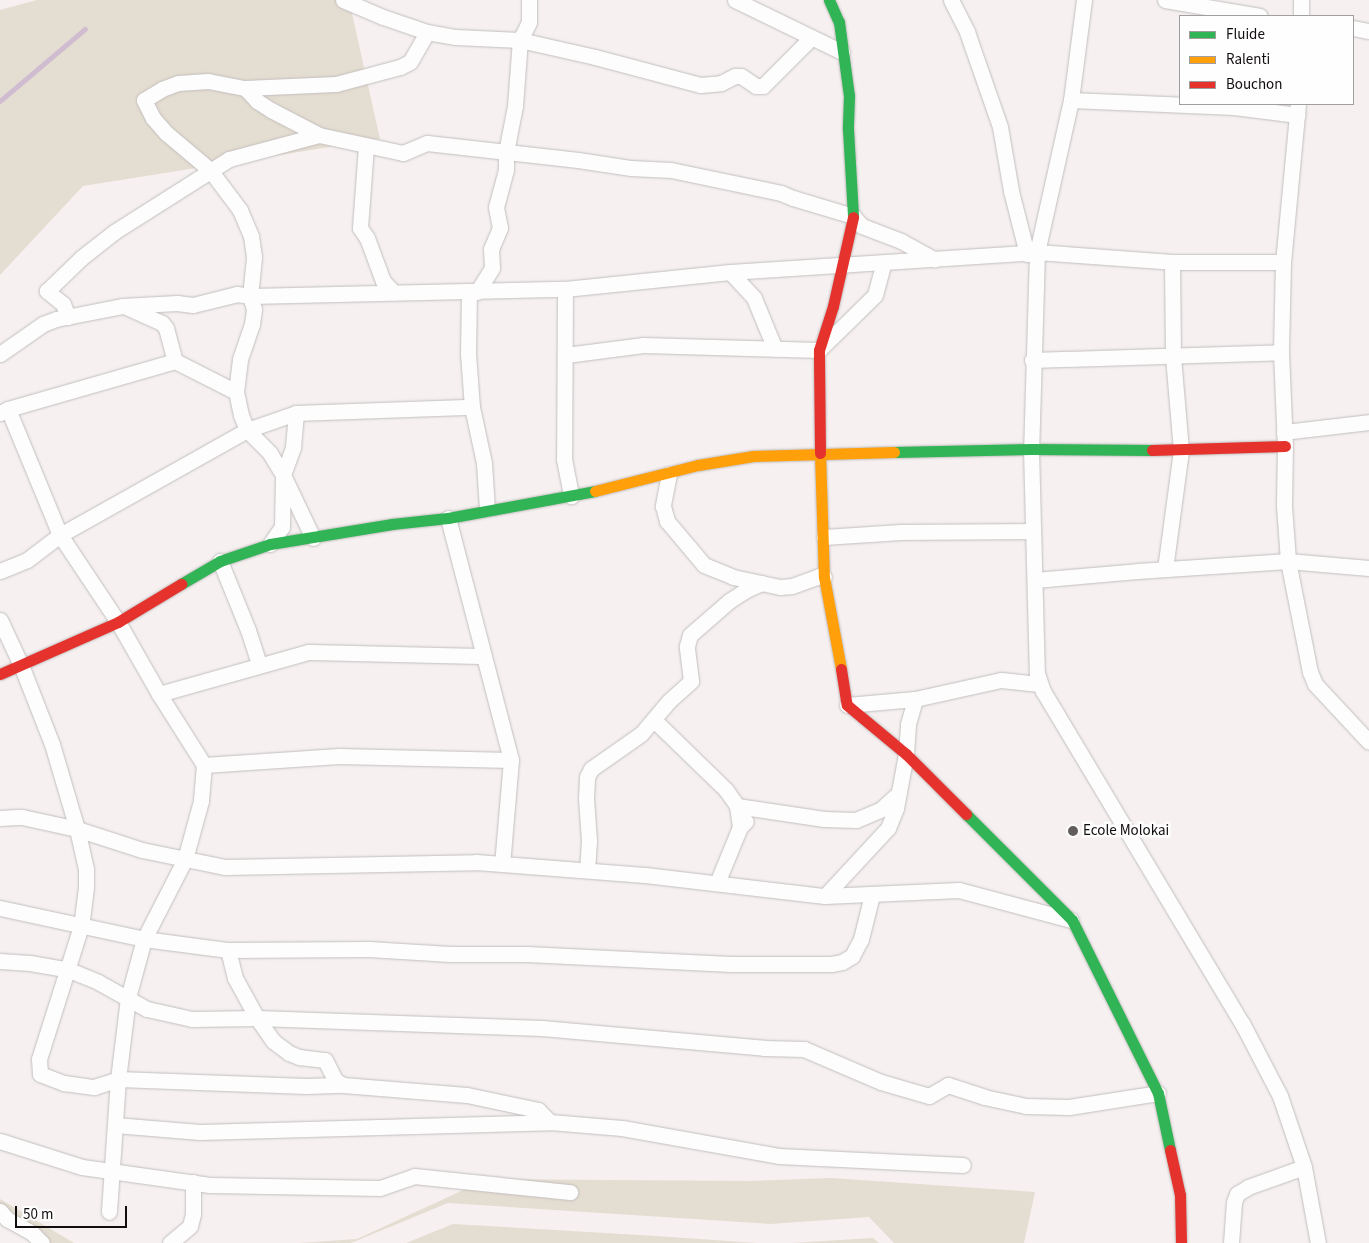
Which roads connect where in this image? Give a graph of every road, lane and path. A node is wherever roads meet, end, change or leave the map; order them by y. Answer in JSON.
{"nodes":[{"id":1,"x":343,"y":0,"type":"edge"},
{"id":2,"x":529,"y":0,"type":"edge"},
{"id":3,"x":735,"y":0,"type":"edge"},
{"id":4,"x":829,"y":0,"type":"edge"},
{"id":5,"x":951,"y":0,"type":"edge"},
{"id":6,"x":1084,"y":0,"type":"edge"},
{"id":7,"x":1165,"y":0,"type":"edge"},
{"id":8,"x":1301,"y":0,"type":"edge"},
{"id":9,"x":1254,"y":15,"type":"edge"},
{"id":10,"x":1301,"y":15,"type":"edge"},
{"id":11,"x":1354,"y":28,"type":"edge"},
{"id":12,"x":1369,"y":31,"type":"edge"},
{"id":13,"x":427,"y":32,"type":"junction"},
{"id":14,"x":811,"y":38,"type":"junction"},
{"id":15,"x":520,"y":40,"type":"junction"},
{"id":16,"x":842,"y":52,"type":"junction"},
{"id":17,"x":245,"y":88,"type":"junction"},
{"id":18,"x":1072,"y":100,"type":"junction"},
{"id":19,"x":1179,"y":105,"type":"edge"},
{"id":20,"x":1188,"y":105,"type":"edge"},
{"id":21,"x":1297,"y":110,"type":"edge"},
{"id":22,"x":319,"y":135,"type":"junction"},
{"id":23,"x":366,"y":146,"type":"junction"},
{"id":24,"x":506,"y":152,"type":"junction"},
{"id":25,"x":210,"y":170,"type":"junction"},
{"id":26,"x":853,"y":216,"type":"junction"},
{"id":27,"x":1032,"y":253,"type":"junction"},
{"id":28,"x":934,"y":259,"type":"junction"},
{"id":29,"x":884,"y":262,"type":"junction"},
{"id":30,"x":1172,"y":262,"type":"junction"},
{"id":31,"x":1283,"y":262,"type":"junction"},
{"id":32,"x":842,"y":266,"type":"junction"},
{"id":33,"x":730,"y":272,"type":"junction"},
{"id":34,"x":566,"y":289,"type":"junction"},
{"id":35,"x":473,"y":292,"type":"junction"},
{"id":36,"x":394,"y":293,"type":"junction"},
{"id":37,"x":250,"y":296,"type":"junction"},
{"id":38,"x":122,"y":306,"type":"junction"},
{"id":39,"x":68,"y":317,"type":"junction"},
{"id":40,"x":775,"y":349,"type":"junction"},
{"id":41,"x":819,"y":350,"type":"junction"},
{"id":42,"x":1281,"y":352,"type":"junction"},
{"id":43,"x":0,"y":354,"type":"edge"},
{"id":44,"x":566,"y":354,"type":"junction"},
{"id":45,"x":1173,"y":356,"type":"junction"},
{"id":46,"x":1032,"y":360,"type":"junction"},
{"id":47,"x":175,"y":361,"type":"junction"},
{"id":48,"x":236,"y":392,"type":"junction"},
{"id":49,"x":472,"y":406,"type":"junction"},
{"id":50,"x":2,"y":411,"type":"edge"},
{"id":51,"x":296,"y":413,"type":"junction"},
{"id":52,"x":1369,"y":422,"type":"edge"},
{"id":53,"x":247,"y":430,"type":"junction"},
{"id":54,"x":1285,"y":439,"type":"junction"},
{"id":55,"x":1031,"y":449,"type":"junction"},
{"id":56,"x":1181,"y":450,"type":"junction"},
{"id":57,"x":820,"y":454,"type":"junction"},
{"id":58,"x":669,"y":474,"type":"junction"},
{"id":59,"x":284,"y":475,"type":"junction"},
{"id":60,"x":571,"y":496,"type":"junction"},
{"id":61,"x":487,"y":509,"type":"junction"},
{"id":62,"x":448,"y":518,"type":"junction"},
{"id":63,"x":1032,"y":531,"type":"junction"},
{"id":64,"x":60,"y":535,"type":"junction"},
{"id":65,"x":824,"y":536,"type":"junction"},
{"id":66,"x":313,"y":538,"type":"junction"},
{"id":67,"x":270,"y":544,"type":"junction"},
{"id":68,"x":220,"y":561,"type":"junction"},
{"id":69,"x":1288,"y":561,"type":"junction"},
{"id":70,"x":1369,"y":568,"type":"edge"},
{"id":71,"x":1165,"y":569,"type":"junction"},
{"id":72,"x":0,"y":571,"type":"edge"},
{"id":73,"x":824,"y":577,"type":"junction"},
{"id":74,"x":1035,"y":580,"type":"junction"},
{"id":75,"x":762,"y":583,"type":"junction"},
{"id":76,"x":0,"y":620,"type":"edge"},
{"id":77,"x":118,"y":622,"type":"junction"},
{"id":78,"x":483,"y":656,"type":"junction"},
{"id":79,"x":21,"y":664,"type":"junction"},
{"id":80,"x":259,"y":664,"type":"junction"},
{"id":81,"x":0,"y":674,"type":"edge"},
{"id":82,"x":1039,"y":684,"type":"junction"},
{"id":83,"x":159,"y":694,"type":"junction"},
{"id":84,"x":916,"y":699,"type":"junction"},
{"id":85,"x":847,"y":705,"type":"junction"},
{"id":86,"x":654,"y":720,"type":"junction"},
{"id":87,"x":1369,"y":742,"type":"edge"},
{"id":88,"x":906,"y":754,"type":"junction"},
{"id":89,"x":511,"y":760,"type":"junction"},
{"id":90,"x":204,"y":765,"type":"junction"},
{"id":91,"x":899,"y":793,"type":"junction"},
{"id":92,"x":737,"y":806,"type":"junction"},
{"id":93,"x":760,"y":811,"type":"junction"},
{"id":94,"x":0,"y":818,"type":"edge"},
{"id":95,"x":740,"y":827,"type":"junction"},
{"id":96,"x":77,"y":829,"type":"junction"},
{"id":97,"x":186,"y":860,"type":"junction"},
{"id":98,"x":502,"y":864,"type":"junction"},
{"id":99,"x":587,"y":870,"type":"junction"},
{"id":100,"x":717,"y":883,"type":"junction"},
{"id":101,"x":872,"y":894,"type":"junction"},
{"id":102,"x":825,"y":896,"type":"junction"},
{"id":103,"x":0,"y":908,"type":"edge"},
{"id":104,"x":1072,"y":920,"type":"junction"},
{"id":105,"x":81,"y":926,"type":"junction"},
{"id":106,"x":144,"y":939,"type":"junction"},
{"id":107,"x":228,"y":950,"type":"junction"},
{"id":108,"x":0,"y":961,"type":"edge"},
{"id":109,"x":68,"y":970,"type":"junction"},
{"id":110,"x":128,"y":998,"type":"junction"},
{"id":111,"x":257,"y":1018,"type":"junction"},
{"id":112,"x":118,"y":1079,"type":"junction"},
{"id":113,"x":343,"y":1085,"type":"junction"},
{"id":114,"x":1158,"y":1093,"type":"junction"},
{"id":115,"x":550,"y":1122,"type":"junction"},
{"id":116,"x":115,"y":1125,"type":"junction"},
{"id":117,"x":0,"y":1141,"type":"edge"},
{"id":118,"x":963,"y":1165,"type":"dead end"},
{"id":119,"x":1304,"y":1167,"type":"junction"},
{"id":120,"x":112,"y":1172,"type":"junction"},
{"id":121,"x":193,"y":1182,"type":"junction"},
{"id":122,"x":570,"y":1192,"type":"dead end"},
{"id":123,"x":0,"y":1211,"type":"edge"},
{"id":124,"x":110,"y":1212,"type":"dead end"},
{"id":125,"x":42,"y":1243,"type":"edge"},
{"id":126,"x":170,"y":1243,"type":"edge"},
{"id":127,"x":1181,"y":1243,"type":"edge"},
{"id":128,"x":1231,"y":1243,"type":"edge"},
{"id":129,"x":1318,"y":1243,"type":"edge"}],
"edges":[{"from":1,"to":13,"type":"street"},
{"from":2,"to":15,"type":"street"},
{"from":3,"to":14,"type":"street"},
{"from":4,"to":16,"type":"street"},
{"from":5,"to":27,"type":"street"},
{"from":6,"to":18,"type":"street"},
{"from":7,"to":9,"type":"street"},
{"from":8,"to":10,"type":"street"},
{"from":11,"to":12,"type":"street"},
{"from":13,"to":15,"type":"street"},
{"from":13,"to":17,"type":"street"},
{"from":14,"to":15,"type":"street"},
{"from":14,"to":16,"type":"street"},
{"from":15,"to":24,"type":"street"},
{"from":16,"to":26,"type":"street"},
{"from":17,"to":22,"type":"street"},
{"from":17,"to":25,"type":"street"},
{"from":18,"to":19,"type":"street"},
{"from":18,"to":27,"type":"street"},
{"from":20,"to":21,"type":"street"},
{"from":21,"to":31,"type":"street"},
{"from":22,"to":23,"type":"street"},
{"from":22,"to":25,"type":"street"},
{"from":23,"to":24,"type":"street"},
{"from":23,"to":36,"type":"street"},
{"from":24,"to":26,"type":"street"},
{"from":24,"to":35,"type":"street"},
{"from":25,"to":37,"type":"street"},
{"from":25,"to":39,"type":"street"},
{"from":26,"to":28,"type":"street"},
{"from":26,"to":32,"type":"street"},
{"from":27,"to":28,"type":"street"},
{"from":27,"to":30,"type":"street"},
{"from":27,"to":46,"type":"street"},
{"from":28,"to":29,"type":"street"},
{"from":29,"to":32,"type":"street"},
{"from":29,"to":41,"type":"street"},
{"from":30,"to":31,"type":"street"},
{"from":30,"to":45,"type":"street"},
{"from":31,"to":42,"type":"street"},
{"from":32,"to":33,"type":"street"},
{"from":32,"to":41,"type":"street"},
{"from":33,"to":34,"type":"street"},
{"from":33,"to":40,"type":"street"},
{"from":34,"to":35,"type":"street"},
{"from":34,"to":44,"type":"street"},
{"from":35,"to":36,"type":"street"},
{"from":35,"to":49,"type":"street"},
{"from":36,"to":37,"type":"street"},
{"from":37,"to":38,"type":"street"},
{"from":37,"to":48,"type":"street"},
{"from":38,"to":39,"type":"street"},
{"from":38,"to":47,"type":"street"},
{"from":39,"to":43,"type":"street"},
{"from":40,"to":41,"type":"street"},
{"from":40,"to":44,"type":"street"},
{"from":41,"to":57,"type":"street"},
{"from":42,"to":45,"type":"street"},
{"from":42,"to":54,"type":"street"},
{"from":44,"to":60,"type":"street"},
{"from":45,"to":46,"type":"street"},
{"from":45,"to":56,"type":"street"},
{"from":46,"to":55,"type":"street"},
{"from":47,"to":48,"type":"street"},
{"from":47,"to":50,"type":"street"},
{"from":48,"to":53,"type":"street"},
{"from":49,"to":51,"type":"street"},
{"from":49,"to":61,"type":"street"},
{"from":50,"to":64,"type":"street"},
{"from":51,"to":53,"type":"street"},
{"from":51,"to":59,"type":"street"},
{"from":52,"to":54,"type":"street"},
{"from":53,"to":59,"type":"street"},
{"from":53,"to":64,"type":"street"},
{"from":54,"to":56,"type":"street"},
{"from":54,"to":69,"type":"street"},
{"from":55,"to":56,"type":"street"},
{"from":55,"to":57,"type":"street"},
{"from":55,"to":63,"type":"street"},
{"from":56,"to":71,"type":"street"},
{"from":57,"to":58,"type":"street"},
{"from":57,"to":65,"type":"street"},
{"from":58,"to":60,"type":"street"},
{"from":58,"to":75,"type":"street"},
{"from":59,"to":66,"type":"street"},
{"from":59,"to":67,"type":"street"},
{"from":60,"to":61,"type":"street"},
{"from":61,"to":62,"type":"street"},
{"from":62,"to":66,"type":"street"},
{"from":62,"to":78,"type":"street"},
{"from":63,"to":65,"type":"street"},
{"from":63,"to":74,"type":"street"},
{"from":64,"to":72,"type":"street"},
{"from":64,"to":77,"type":"street"},
{"from":65,"to":73,"type":"street"},
{"from":66,"to":67,"type":"street"},
{"from":67,"to":68,"type":"street"},
{"from":68,"to":77,"type":"street"},
{"from":68,"to":80,"type":"street"},
{"from":69,"to":70,"type":"street"},
{"from":69,"to":71,"type":"street"},
{"from":69,"to":87,"type":"street"},
{"from":71,"to":74,"type":"street"},
{"from":73,"to":75,"type":"street"},
{"from":73,"to":85,"type":"street"},
{"from":74,"to":82,"type":"street"},
{"from":75,"to":86,"type":"street"},
{"from":76,"to":79,"type":"street"},
{"from":77,"to":79,"type":"street"},
{"from":77,"to":83,"type":"street"},
{"from":78,"to":80,"type":"street"},
{"from":78,"to":89,"type":"street"},
{"from":79,"to":81,"type":"street"},
{"from":79,"to":96,"type":"street"},
{"from":80,"to":83,"type":"street"},
{"from":82,"to":84,"type":"street"},
{"from":82,"to":119,"type":"street"},
{"from":83,"to":90,"type":"street"},
{"from":84,"to":85,"type":"street"},
{"from":84,"to":88,"type":"street"},
{"from":85,"to":88,"type":"street"},
{"from":86,"to":92,"type":"street"},
{"from":86,"to":99,"type":"street"},
{"from":88,"to":91,"type":"street"},
{"from":88,"to":104,"type":"street"},
{"from":89,"to":90,"type":"street"},
{"from":89,"to":98,"type":"street"},
{"from":90,"to":97,"type":"street"},
{"from":91,"to":93,"type":"street"},
{"from":91,"to":102,"type":"street"},
{"from":92,"to":93,"type":"street"},
{"from":92,"to":95,"type":"street"},
{"from":93,"to":95,"type":"street"},
{"from":94,"to":96,"type":"street"},
{"from":95,"to":100,"type":"street"},
{"from":96,"to":97,"type":"street"},
{"from":96,"to":105,"type":"street"},
{"from":97,"to":98,"type":"street"},
{"from":97,"to":106,"type":"street"},
{"from":98,"to":99,"type":"street"},
{"from":99,"to":100,"type":"street"},
{"from":100,"to":102,"type":"street"},
{"from":101,"to":102,"type":"street"},
{"from":101,"to":104,"type":"street"},
{"from":101,"to":107,"type":"street"},
{"from":103,"to":105,"type":"street"},
{"from":104,"to":114,"type":"street"},
{"from":105,"to":106,"type":"street"},
{"from":105,"to":109,"type":"street"},
{"from":106,"to":107,"type":"street"},
{"from":106,"to":110,"type":"street"},
{"from":107,"to":111,"type":"street"},
{"from":108,"to":109,"type":"street"},
{"from":109,"to":110,"type":"street"},
{"from":109,"to":112,"type":"street"},
{"from":110,"to":111,"type":"street"},
{"from":110,"to":112,"type":"street"},
{"from":111,"to":113,"type":"street"},
{"from":111,"to":114,"type":"street"},
{"from":112,"to":113,"type":"street"},
{"from":112,"to":116,"type":"street"},
{"from":113,"to":115,"type":"street"},
{"from":114,"to":127,"type":"street"},
{"from":115,"to":116,"type":"street"},
{"from":115,"to":118,"type":"street"},
{"from":116,"to":120,"type":"street"},
{"from":117,"to":120,"type":"street"},
{"from":119,"to":128,"type":"street"},
{"from":119,"to":129,"type":"street"},
{"from":120,"to":121,"type":"street"},
{"from":120,"to":124,"type":"street"},
{"from":121,"to":122,"type":"street"},
{"from":121,"to":126,"type":"street"},
{"from":123,"to":125,"type":"street"}]}
